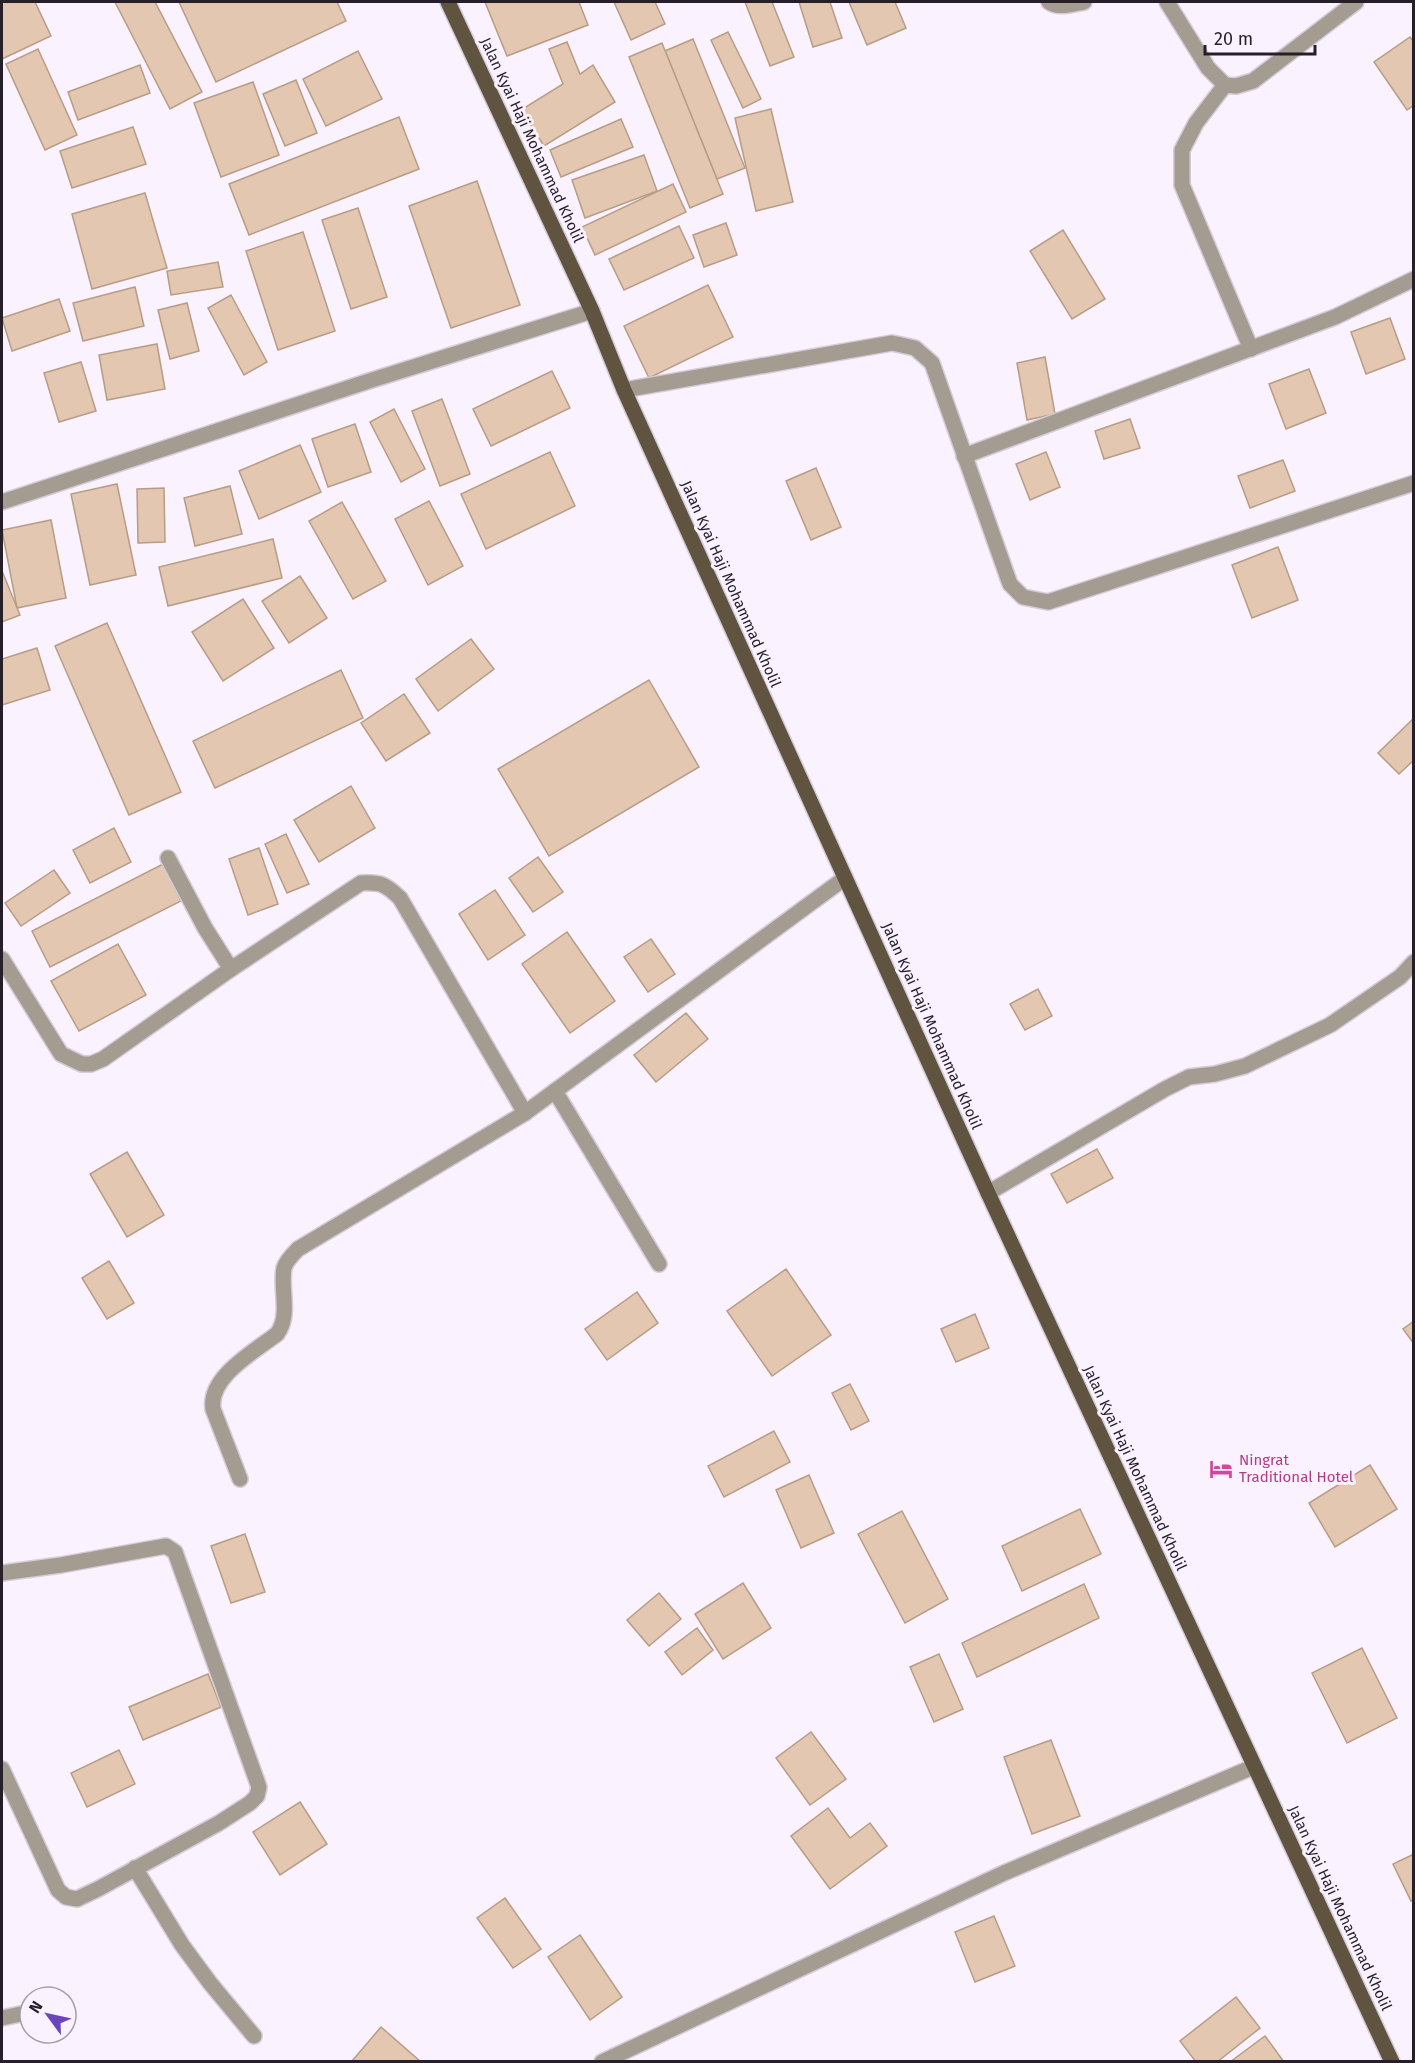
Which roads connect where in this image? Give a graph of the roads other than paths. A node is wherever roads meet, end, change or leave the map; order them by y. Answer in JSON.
{"nodes":[{"id":1,"x":448,"y":2,"type":"edge"},
{"id":2,"x":1049,"y":2,"type":"edge"},
{"id":3,"x":1084,"y":2,"type":"edge"},
{"id":4,"x":1167,"y":2,"type":"edge"},
{"id":5,"x":1356,"y":2,"type":"edge"},
{"id":6,"x":1225,"y":85,"type":"junction"},
{"id":7,"x":1413,"y":279,"type":"edge"},
{"id":8,"x":592,"y":311,"type":"junction"},
{"id":9,"x":1251,"y":349,"type":"junction"},
{"id":10,"x":624,"y":390,"type":"junction"},
{"id":11,"x":964,"y":456,"type":"junction"},
{"id":12,"x":1413,"y":483,"type":"edge"},
{"id":13,"x":2,"y":502,"type":"edge"},
{"id":14,"x":168,"y":858,"type":"dead end"},
{"id":15,"x":845,"y":878,"type":"junction"},
{"id":16,"x":2,"y":959,"type":"edge"},
{"id":17,"x":1413,"y":962,"type":"edge"},
{"id":18,"x":231,"y":969,"type":"junction"},
{"id":19,"x":555,"y":1091,"type":"junction"},
{"id":20,"x":525,"y":1113,"type":"junction"},
{"id":21,"x":988,"y":1193,"type":"junction"},
{"id":22,"x":659,"y":1264,"type":"dead end"},
{"id":23,"x":240,"y":1479,"type":"dead end"},
{"id":24,"x":2,"y":1573,"type":"edge"},
{"id":25,"x":1253,"y":1767,"type":"junction"},
{"id":26,"x":2,"y":1769,"type":"edge"},
{"id":27,"x":135,"y":1868,"type":"junction"},
{"id":28,"x":18,"y":2015,"type":"edge"},
{"id":29,"x":2,"y":2018,"type":"edge"},
{"id":30,"x":254,"y":2036,"type":"dead end"},
{"id":31,"x":602,"y":2061,"type":"edge"},
{"id":32,"x":1392,"y":2061,"type":"edge"}],
"edges":[{"from":1,"to":8,"type":"main road","name":"Jalan Kyai Haji Mohammad Kholil"},
{"from":2,"to":3,"type":"street"},
{"from":4,"to":6,"type":"street"},
{"from":5,"to":6,"type":"street"},
{"from":6,"to":9,"type":"street"},
{"from":7,"to":9,"type":"street"},
{"from":8,"to":10,"type":"main road","name":"Jalan Kyai Haji Mohammad Kholil"},
{"from":8,"to":13,"type":"street"},
{"from":9,"to":11,"type":"street"},
{"from":10,"to":11,"type":"street"},
{"from":10,"to":15,"type":"main road","name":"Jalan Kyai Haji Mohammad Kholil"},
{"from":11,"to":12,"type":"street"},
{"from":14,"to":18,"type":"street"},
{"from":15,"to":19,"type":"street"},
{"from":15,"to":21,"type":"main road","name":"Jalan Kyai Haji Mohammad Kholil"},
{"from":16,"to":18,"type":"street"},
{"from":17,"to":21,"type":"street"},
{"from":18,"to":20,"type":"street"},
{"from":19,"to":20,"type":"street"},
{"from":19,"to":22,"type":"street"},
{"from":20,"to":23,"type":"street"},
{"from":21,"to":25,"type":"main road","name":"Jalan Kyai Haji Mohammad Kholil"},
{"from":24,"to":27,"type":"street"},
{"from":25,"to":31,"type":"street"},
{"from":25,"to":32,"type":"main road","name":"Jalan Kyai Haji Mohammad Kholil"},
{"from":26,"to":27,"type":"street"},
{"from":27,"to":30,"type":"street"},
{"from":28,"to":29,"type":"street"}]}
